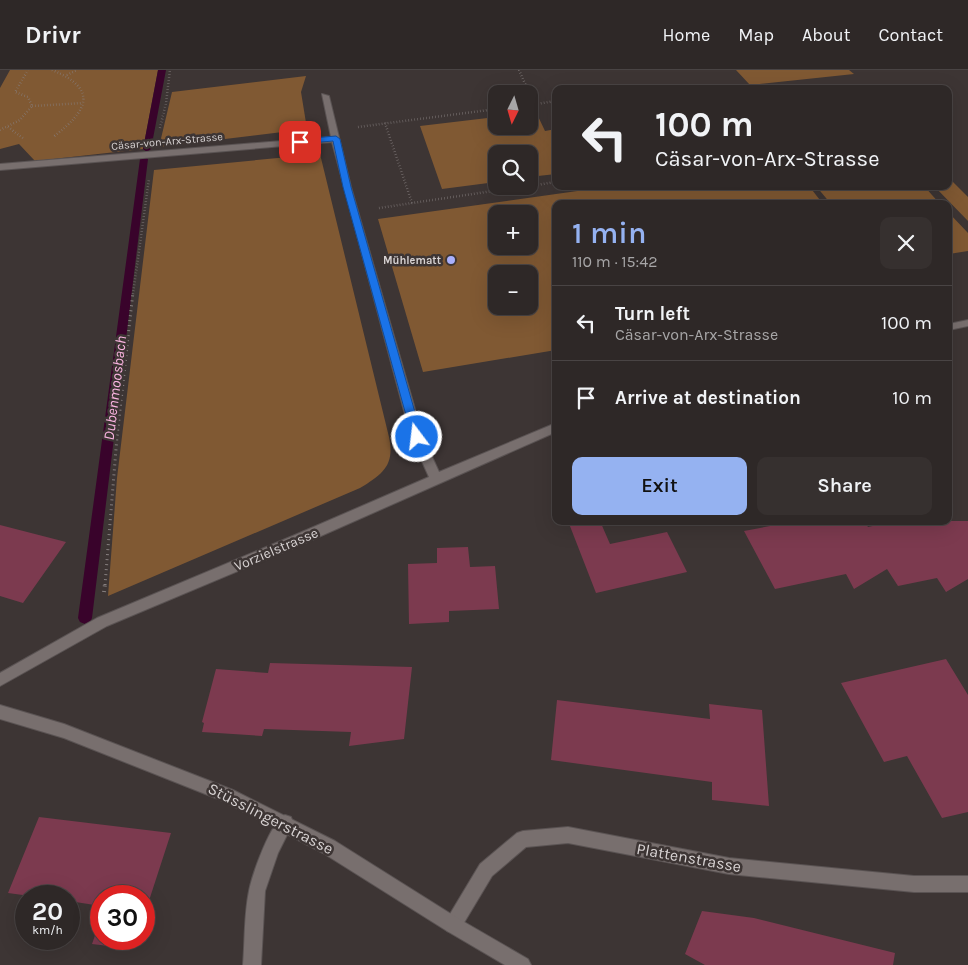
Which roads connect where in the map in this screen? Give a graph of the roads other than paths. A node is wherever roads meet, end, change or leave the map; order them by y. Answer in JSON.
{"nodes":[{"id":1,"x":325,"y":96,"type":"dead end"},
{"id":2,"x":335,"y":134,"type":"junction"},
{"id":3,"x":3,"y":166,"type":"edge"},
{"id":4,"x":968,"y":323,"type":"edge"},
{"id":5,"x":952,"y":326,"type":"edge"},
{"id":6,"x":552,"y":429,"type":"edge"},
{"id":7,"x":436,"y":479,"type":"junction"},
{"id":8,"x":0,"y":680,"type":"edge"},
{"id":9,"x":0,"y":712,"type":"edge"},
{"id":10,"x":285,"y":823,"type":"junction"},
{"id":11,"x":968,"y":884,"type":"edge"},
{"id":12,"x":454,"y":925,"type":"junction"},
{"id":13,"x":252,"y":965,"type":"edge"},
{"id":14,"x":522,"y":965,"type":"edge"}],
"edges":[{"from":1,"to":2,"type":"street"},
{"from":2,"to":3,"type":"street","name":"Cäsar-von-Arx-Strasse"},
{"from":2,"to":7,"type":"street"},
{"from":4,"to":5,"type":"street"},
{"from":6,"to":7,"type":"street","name":"Vorzielstrasse"},
{"from":7,"to":8,"type":"street","name":"Vorzielstrasse"},
{"from":9,"to":10,"type":"street","name":"Stüsslingerstrasse"},
{"from":10,"to":12,"type":"street","name":"Stüsslingerstrasse"},
{"from":10,"to":13,"type":"street"},
{"from":11,"to":12,"type":"street","name":"Plattenstrasse"},
{"from":12,"to":14,"type":"street","name":"Stüsslingerstrasse"}]}
